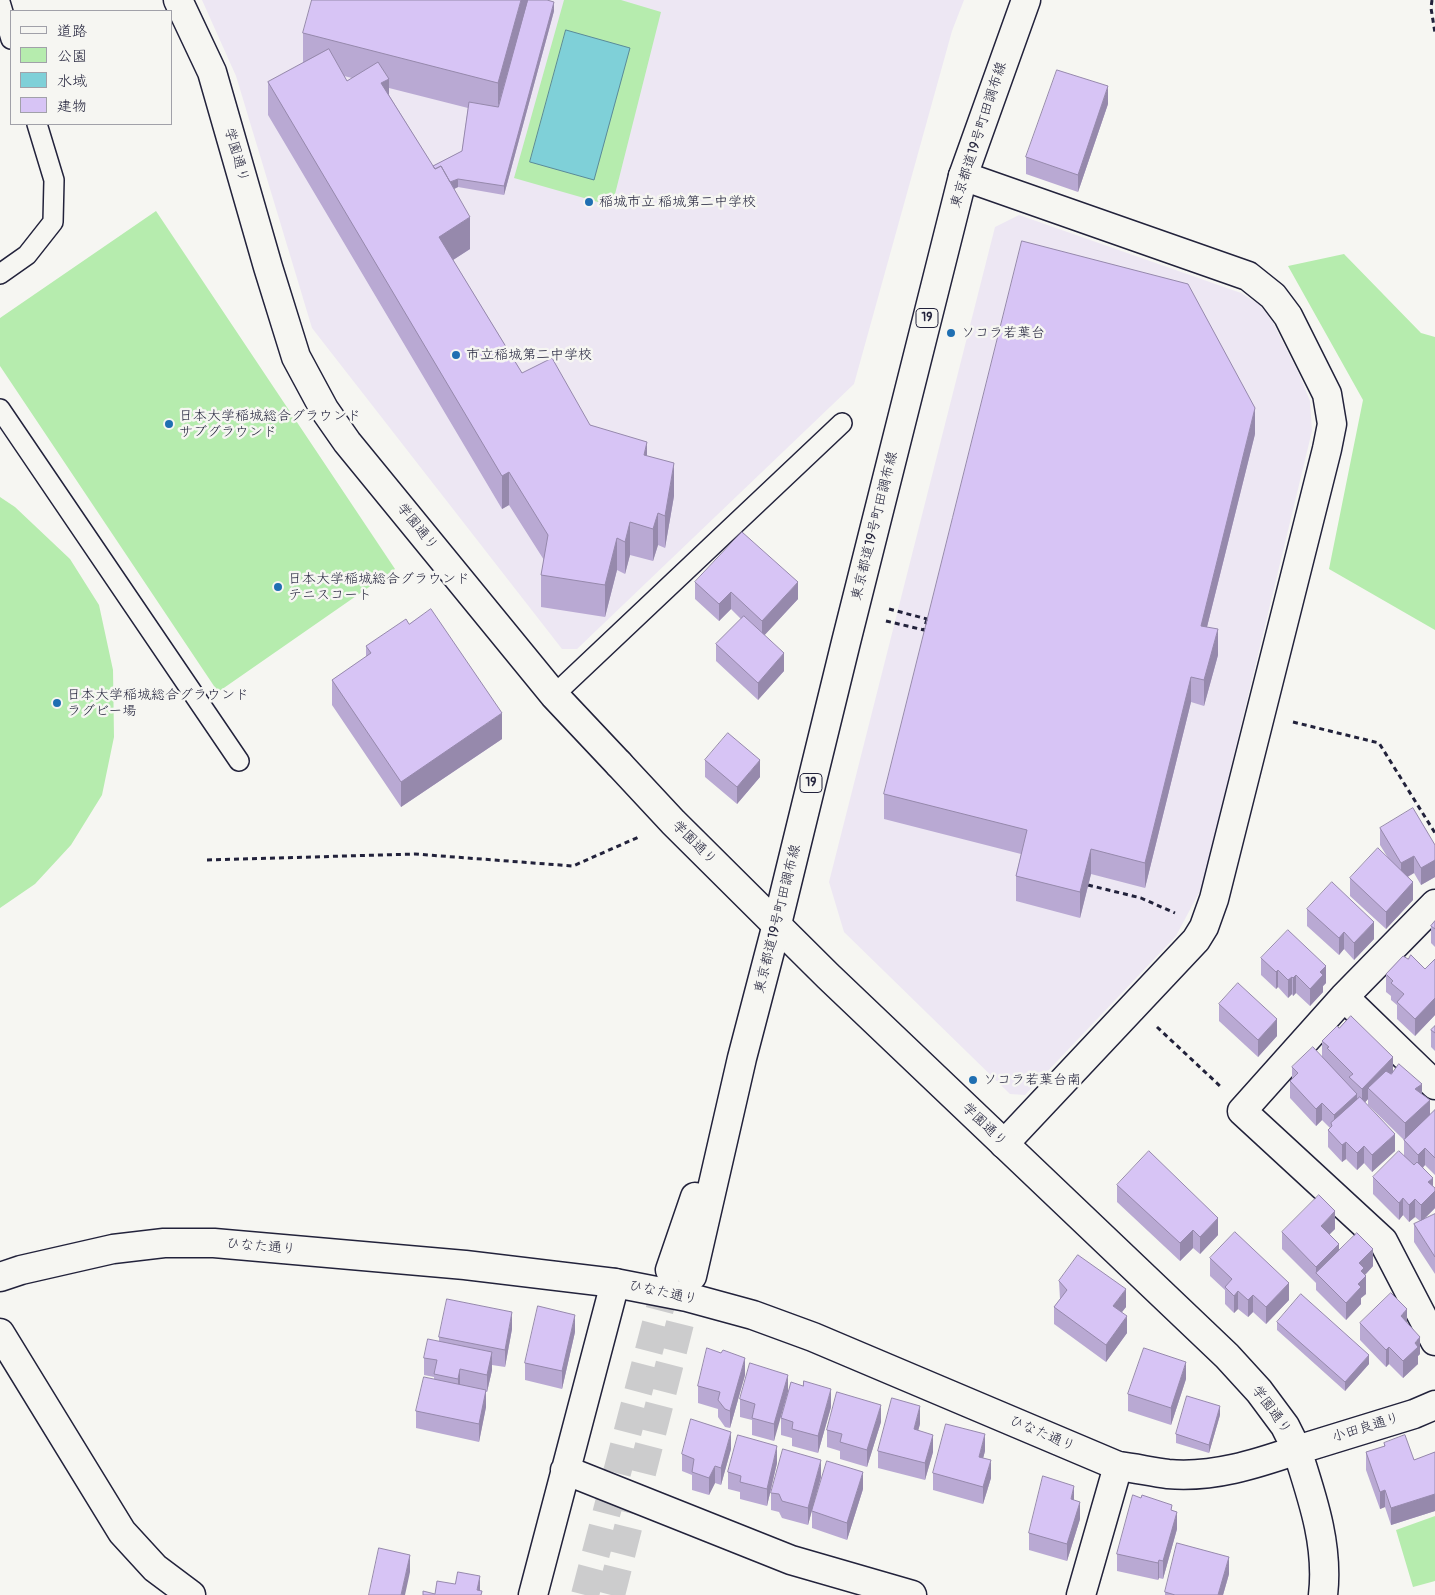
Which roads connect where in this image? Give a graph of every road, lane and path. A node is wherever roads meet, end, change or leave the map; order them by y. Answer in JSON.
{"nodes":[{"id":1,"x":178,"y":0,"type":"edge"},
{"id":2,"x":1026,"y":0,"type":"edge"},
{"id":3,"x":1432,"y":0,"type":"edge"},
{"id":4,"x":0,"y":2,"type":"edge"},
{"id":5,"x":1435,"y":33,"type":"edge"},
{"id":6,"x":10,"y":36,"type":"edge"},
{"id":7,"x":37,"y":125,"type":"edge"},
{"id":8,"x":963,"y":176,"type":"junction"},
{"id":9,"x":0,"y":274,"type":"edge"},
{"id":10,"x":0,"y":409,"type":"edge"},
{"id":11,"x":842,"y":423,"type":"dead end"},
{"id":12,"x":889,"y":609,"type":"dead end"},
{"id":13,"x":927,"y":619,"type":"junction"},
{"id":14,"x":886,"y":621,"type":"dead end"},
{"id":15,"x":933,"y":621,"type":"edge"},
{"id":16,"x":554,"y":695,"type":"junction"},
{"id":17,"x":1293,"y":723,"type":"dead end"},
{"id":18,"x":239,"y":761,"type":"dead end"},
{"id":19,"x":673,"y":822,"type":"junction"},
{"id":20,"x":1435,"y":833,"type":"edge"},
{"id":21,"x":207,"y":860,"type":"dead end"},
{"id":22,"x":1088,"y":885,"type":"edge"},
{"id":23,"x":1435,"y":904,"type":"edge"},
{"id":24,"x":1177,"y":914,"type":"dead end"},
{"id":25,"x":777,"y":924,"type":"junction"},
{"id":26,"x":1344,"y":997,"type":"junction"},
{"id":27,"x":1177,"y":1047,"type":"dead end"},
{"id":28,"x":1435,"y":1085,"type":"edge"},
{"id":29,"x":1227,"y":1092,"type":"dead end"},
{"id":30,"x":1004,"y":1144,"type":"junction"},
{"id":31,"x":681,"y":1273,"type":"tunnel mouth"},
{"id":32,"x":0,"y":1277,"type":"edge"},
{"id":33,"x":615,"y":1283,"type":"junction"},
{"id":34,"x":0,"y":1333,"type":"edge"},
{"id":35,"x":1435,"y":1340,"type":"edge"},
{"id":36,"x":1435,"y":1405,"type":"edge"},
{"id":37,"x":1297,"y":1450,"type":"junction"},
{"id":38,"x":1118,"y":1466,"type":"junction"},
{"id":39,"x":565,"y":1470,"type":"junction"},
{"id":40,"x":191,"y":1595,"type":"edge"},
{"id":41,"x":533,"y":1595,"type":"edge"},
{"id":42,"x":912,"y":1595,"type":"edge"},
{"id":43,"x":1080,"y":1595,"type":"edge"},
{"id":44,"x":1323,"y":1595,"type":"edge"}],
"edges":[{"from":1,"to":16,"type":"street","name":"学園通り"},
{"from":2,"to":8,"type":"street","name":"東京都道19号町田調布線","number":"19"},
{"from":3,"to":5,"type":"path"},
{"from":4,"to":6,"type":"lane"},
{"from":7,"to":9,"type":"lane"},
{"from":8,"to":25,"type":"street","name":"東京都道19号町田調布線","number":"19"},
{"from":8,"to":30,"type":"street"},
{"from":10,"to":18,"type":"lane"},
{"from":11,"to":16,"type":"lane"},
{"from":12,"to":13,"type":"path"},
{"from":13,"to":14,"type":"path"},
{"from":13,"to":15,"type":"path"},
{"from":16,"to":19,"type":"street","name":"学園通り"},
{"from":17,"to":20,"type":"path"},
{"from":19,"to":21,"type":"path"},
{"from":19,"to":25,"type":"street","name":"学園通り"},
{"from":22,"to":24,"type":"path"},
{"from":23,"to":26,"type":"street"},
{"from":25,"to":30,"type":"street","name":"学園通り"},
{"from":25,"to":31,"type":"street","name":"東京都道19号町田調布線","number":"19"},
{"from":26,"to":28,"type":"street"},
{"from":26,"to":35,"type":"street"},
{"from":27,"to":29,"type":"path"},
{"from":30,"to":37,"type":"street","name":"学園通り"},
{"from":32,"to":33,"type":"street","name":"ひなた通り"},
{"from":33,"to":38,"type":"street","name":"ひなた通り"},
{"from":33,"to":39,"type":"street"},
{"from":34,"to":40,"type":"street"},
{"from":36,"to":37,"type":"street","name":"小田良通り"},
{"from":37,"to":38,"type":"street","name":"ひなた通り"},
{"from":37,"to":44,"type":"street","name":"学園通り"},
{"from":38,"to":43,"type":"street"},
{"from":39,"to":41,"type":"street"},
{"from":39,"to":42,"type":"street"}]}
